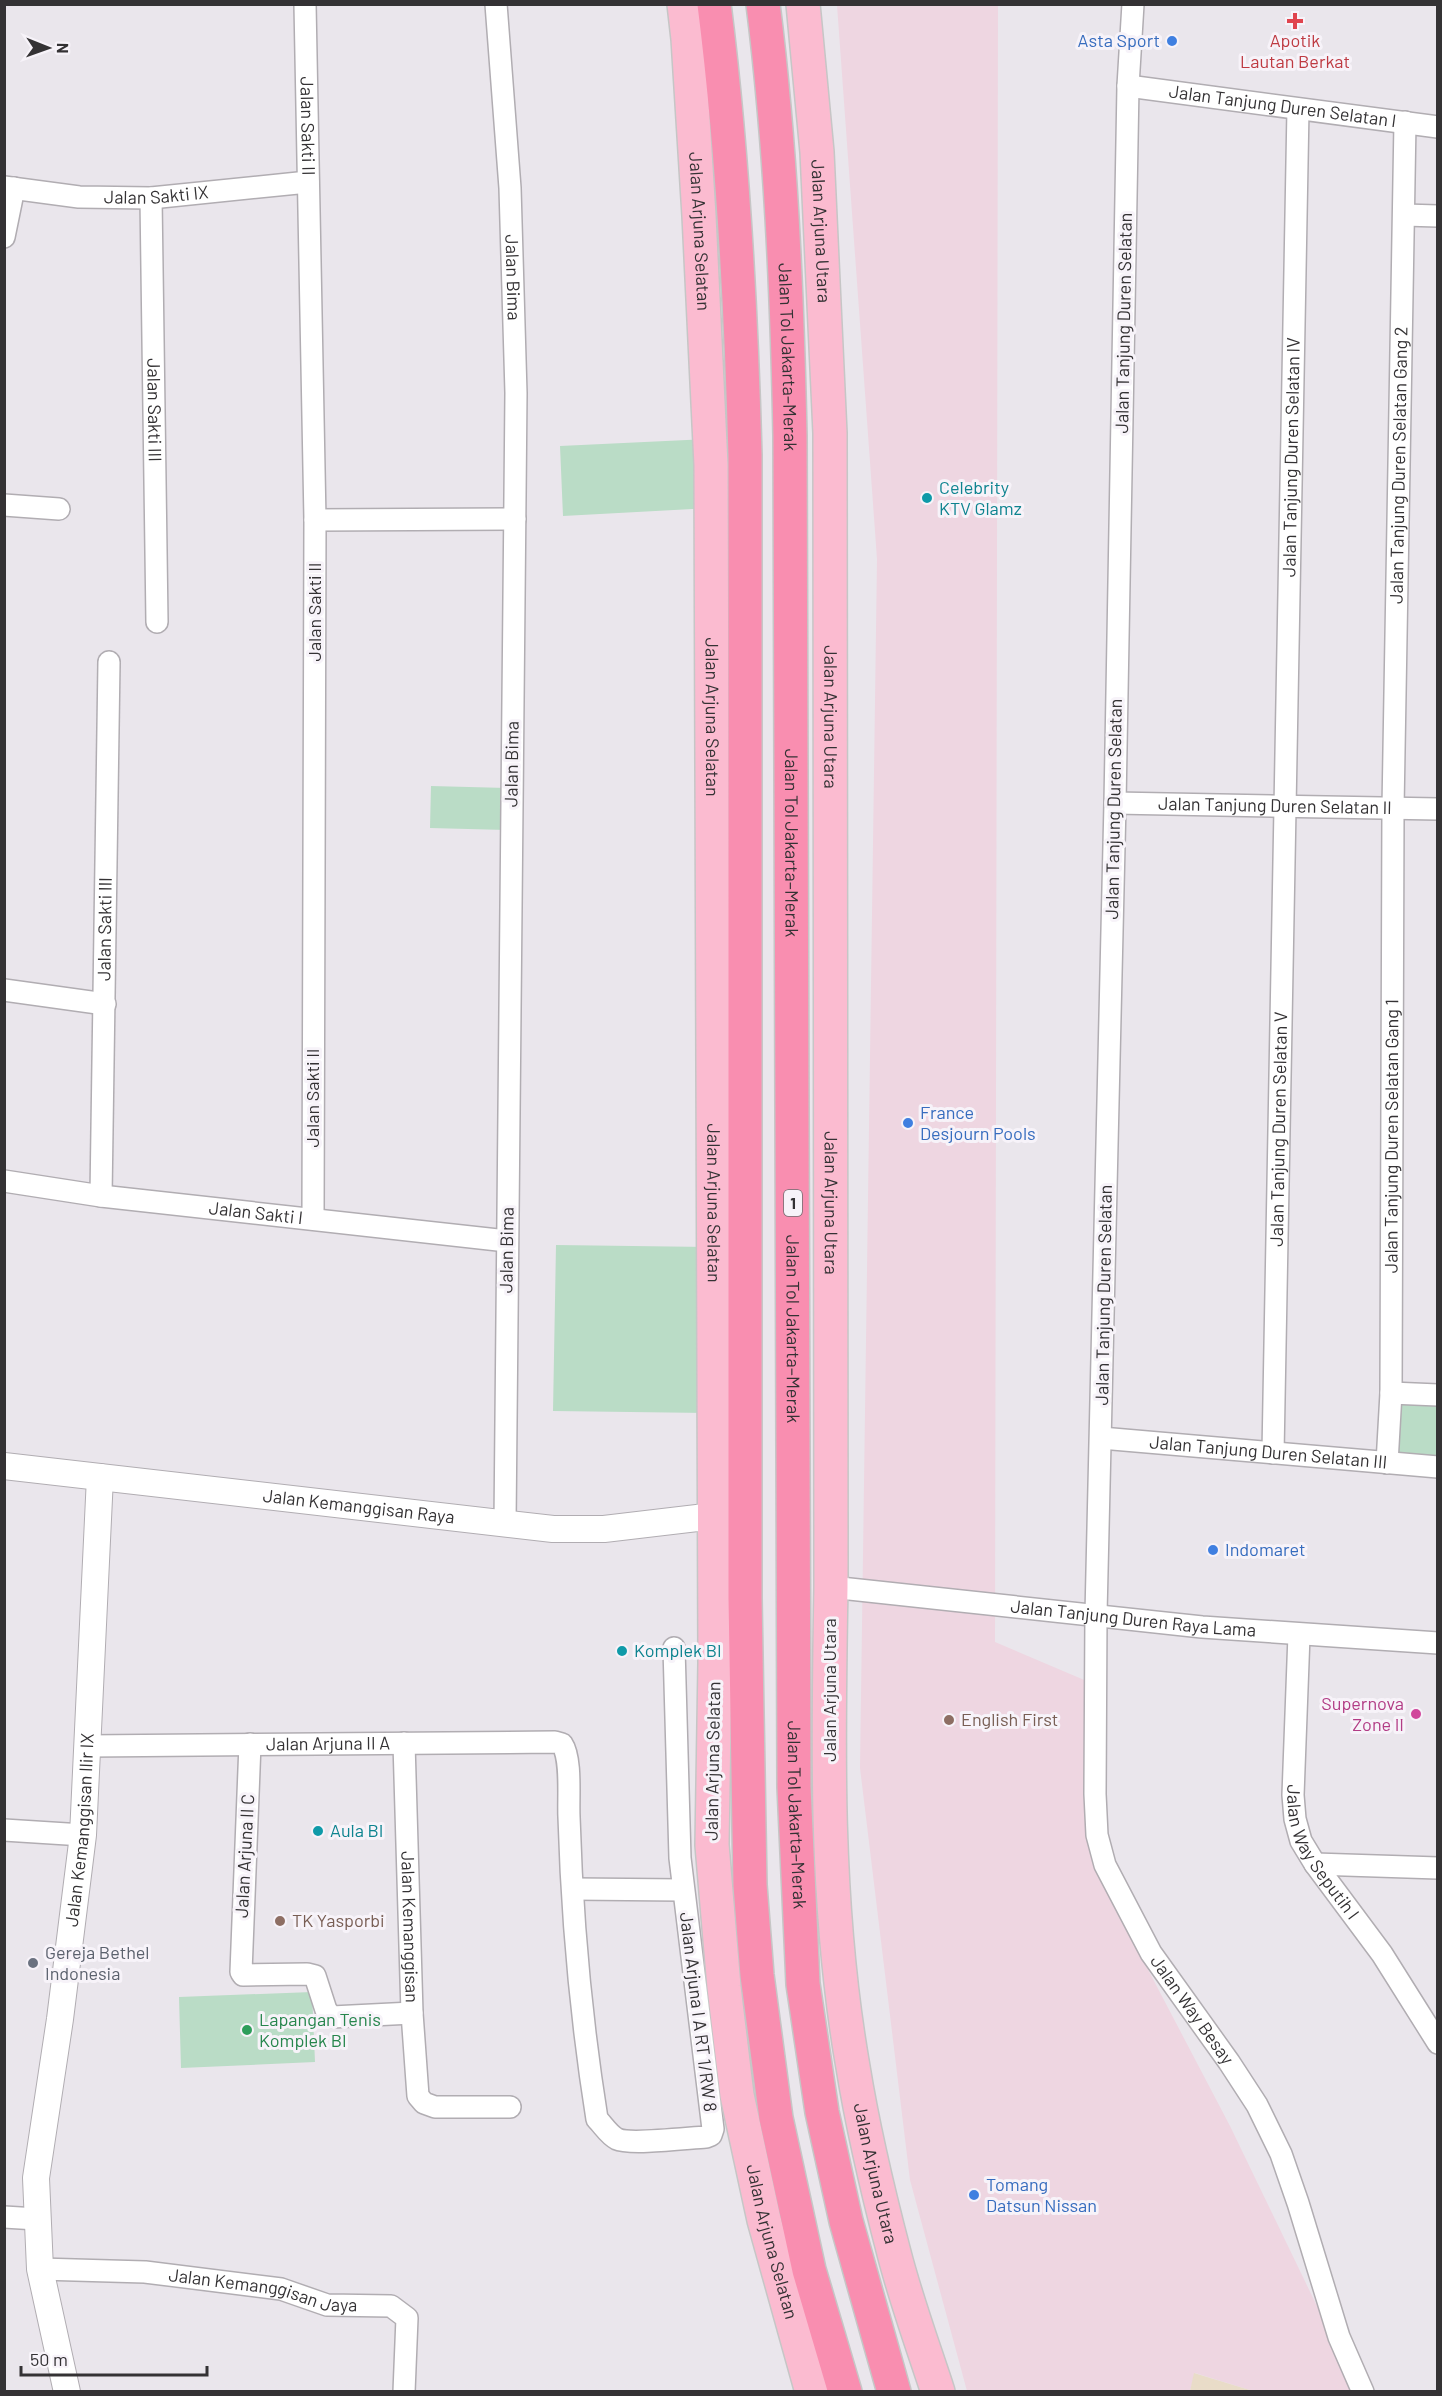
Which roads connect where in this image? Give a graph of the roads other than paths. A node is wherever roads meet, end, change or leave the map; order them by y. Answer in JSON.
{"nodes":[{"id":1,"x":305,"y":4,"type":"edge"},
{"id":2,"x":496,"y":4,"type":"edge"},
{"id":3,"x":684,"y":4,"type":"edge"},
{"id":4,"x":714,"y":4,"type":"edge"},
{"id":5,"x":763,"y":4,"type":"edge"},
{"id":6,"x":803,"y":4,"type":"edge"},
{"id":7,"x":1134,"y":4,"type":"edge"},
{"id":8,"x":1128,"y":86,"type":"junction"},
{"id":9,"x":1298,"y":108,"type":"junction"},
{"id":10,"x":1405,"y":122,"type":"junction"},
{"id":11,"x":1437,"y":126,"type":"edge"},
{"id":12,"x":308,"y":182,"type":"junction"},
{"id":13,"x":9,"y":187,"type":"edge"},
{"id":14,"x":151,"y":198,"type":"junction"},
{"id":15,"x":1404,"y":215,"type":"junction"},
{"id":16,"x":1437,"y":216,"type":"edge"},
{"id":17,"x":4,"y":237,"type":"edge"},
{"id":18,"x":4,"y":505,"type":"edge"},
{"id":19,"x":59,"y":509,"type":"dead end"},
{"id":20,"x":515,"y":519,"type":"junction"},
{"id":21,"x":315,"y":520,"type":"junction"},
{"id":22,"x":157,"y":622,"type":"dead end"},
{"id":23,"x":109,"y":662,"type":"dead end"},
{"id":24,"x":1114,"y":803,"type":"junction"},
{"id":25,"x":1284,"y":807,"type":"junction"},
{"id":26,"x":1393,"y":808,"type":"junction"},
{"id":27,"x":1437,"y":809,"type":"edge"},
{"id":28,"x":4,"y":990,"type":"edge"},
{"id":29,"x":105,"y":1004,"type":"junction"},
{"id":30,"x":4,"y":1181,"type":"edge"},
{"id":31,"x":101,"y":1196,"type":"junction"},
{"id":32,"x":313,"y":1219,"type":"junction"},
{"id":33,"x":507,"y":1241,"type":"junction"},
{"id":34,"x":1391,"y":1393,"type":"junction"},
{"id":35,"x":1437,"y":1395,"type":"edge"},
{"id":36,"x":1101,"y":1438,"type":"junction"},
{"id":37,"x":1273,"y":1453,"type":"junction"},
{"id":38,"x":1387,"y":1463,"type":"junction"},
{"id":39,"x":4,"y":1466,"type":"edge"},
{"id":40,"x":1437,"y":1467,"type":"edge"},
{"id":41,"x":100,"y":1477,"type":"junction"},
{"id":42,"x":714,"y":1516,"type":"junction"},
{"id":43,"x":505,"y":1524,"type":"junction"},
{"id":44,"x":831,"y":1587,"type":"junction"},
{"id":45,"x":1096,"y":1614,"type":"junction"},
{"id":46,"x":1299,"y":1635,"type":"junction"},
{"id":47,"x":1437,"y":1644,"type":"edge"},
{"id":48,"x":674,"y":1648,"type":"dead end"},
{"id":49,"x":404,"y":1743,"type":"junction"},
{"id":50,"x":250,"y":1744,"type":"junction"},
{"id":51,"x":88,"y":1746,"type":"junction"},
{"id":52,"x":565,"y":1749,"type":"joint"},
{"id":53,"x":4,"y":1830,"type":"edge"},
{"id":54,"x":83,"y":1835,"type":"junction"},
{"id":55,"x":1315,"y":1864,"type":"junction"},
{"id":56,"x":1437,"y":1868,"type":"edge"},
{"id":57,"x":573,"y":1889,"type":"junction"},
{"id":58,"x":682,"y":1890,"type":"junction"},
{"id":59,"x":240,"y":1968,"type":"joint"},
{"id":60,"x":412,"y":2013,"type":"junction"},
{"id":61,"x":1437,"y":2043,"type":"edge"},
{"id":62,"x":510,"y":2107,"type":"dead end"},
{"id":63,"x":4,"y":2217,"type":"edge"},
{"id":64,"x":37,"y":2219,"type":"junction"},
{"id":65,"x":40,"y":2269,"type":"junction"},
{"id":66,"x":67,"y":2391,"type":"edge"},
{"id":67,"x":404,"y":2391,"type":"edge"},
{"id":68,"x":812,"y":2391,"type":"edge"},
{"id":69,"x":845,"y":2391,"type":"edge"},
{"id":70,"x":894,"y":2391,"type":"edge"},
{"id":71,"x":938,"y":2391,"type":"edge"},
{"id":72,"x":1363,"y":2391,"type":"edge"}],
"edges":[{"from":1,"to":12,"type":"street","name":"Jalan Sakti II"},
{"from":2,"to":20,"type":"street","name":"Jalan Bima"},
{"from":3,"to":42,"type":"main road","name":"Jalan Arjuna Selatan"},
{"from":4,"to":69,"type":"highway"},
{"from":5,"to":70,"type":"highway","name":"Jalan Tol Jakarta–Merak","number":"1"},
{"from":6,"to":44,"type":"main road","name":"Jalan Arjuna Utara"},
{"from":7,"to":8,"type":"street","name":"Jalan Tanjung Duren Selatan"},
{"from":8,"to":9,"type":"street","name":"Jalan Tanjung Duren Selatan I"},
{"from":8,"to":24,"type":"street","name":"Jalan Tanjung Duren Selatan"},
{"from":9,"to":10,"type":"street","name":"Jalan Tanjung Duren Selatan I"},
{"from":9,"to":25,"type":"street","name":"Jalan Tanjung Duren Selatan IV"},
{"from":10,"to":11,"type":"street","name":"Jalan Tanjung Duren Selatan I"},
{"from":10,"to":15,"type":"street","name":"Jalan Tanjung Duren Selatan Gang 2"},
{"from":12,"to":14,"type":"street","name":"Jalan Sakti IX"},
{"from":12,"to":21,"type":"street","name":"Jalan Sakti II"},
{"from":13,"to":14,"type":"street","name":"Jalan Sakti IX"},
{"from":13,"to":17,"type":"street"},
{"from":14,"to":22,"type":"street","name":"Jalan Sakti III"},
{"from":15,"to":16,"type":"street"},
{"from":15,"to":26,"type":"street","name":"Jalan Tanjung Duren Selatan Gang 2"},
{"from":18,"to":19,"type":"street"},
{"from":20,"to":21,"type":"street"},
{"from":20,"to":33,"type":"street","name":"Jalan Bima"},
{"from":21,"to":32,"type":"street","name":"Jalan Sakti II"},
{"from":23,"to":29,"type":"street","name":"Jalan Sakti III"},
{"from":24,"to":25,"type":"street","name":"Jalan Tanjung Duren Selatan II"},
{"from":24,"to":36,"type":"street","name":"Jalan Tanjung Duren Selatan"},
{"from":25,"to":26,"type":"street","name":"Jalan Tanjung Duren Selatan II"},
{"from":25,"to":37,"type":"street","name":"Jalan Tanjung Duren Selatan V"},
{"from":26,"to":27,"type":"street","name":"Jalan Tanjung Duren Selatan II"},
{"from":26,"to":34,"type":"street","name":"Jalan Tanjung Duren Selatan Gang 1"},
{"from":28,"to":29,"type":"street"},
{"from":29,"to":31,"type":"street","name":"Jalan Sakti III"},
{"from":30,"to":31,"type":"street","name":"Jalan Sakti I"},
{"from":31,"to":32,"type":"street","name":"Jalan Sakti I"},
{"from":32,"to":33,"type":"street","name":"Jalan Sakti I"},
{"from":33,"to":43,"type":"street","name":"Jalan Bima"},
{"from":34,"to":35,"type":"street"},
{"from":34,"to":38,"type":"street","name":"Jalan Tanjung Duren Selatan Gang 1"},
{"from":36,"to":37,"type":"street","name":"Jalan Tanjung Duren Selatan III"},
{"from":36,"to":45,"type":"street","name":"Jalan Tanjung Duren Selatan"},
{"from":37,"to":38,"type":"street","name":"Jalan Tanjung Duren Selatan III"},
{"from":38,"to":40,"type":"street","name":"Jalan Tanjung Duren Selatan III"},
{"from":39,"to":41,"type":"street","name":"Jalan Kemanggisan Raya"},
{"from":41,"to":43,"type":"street","name":"Jalan Kemanggisan Raya"},
{"from":41,"to":51,"type":"street","name":"Jalan Kemanggisan Ilir IX"},
{"from":42,"to":43,"type":"street","name":"Jalan Kemanggisan Raya"},
{"from":42,"to":68,"type":"main road","name":"Jalan Arjuna Selatan"},
{"from":44,"to":45,"type":"street","name":"Jalan Tanjung Duren Raya Lama"},
{"from":44,"to":71,"type":"main road","name":"Jalan Arjuna Utara"},
{"from":45,"to":46,"type":"street","name":"Jalan Tanjung Duren Raya Lama"},
{"from":45,"to":72,"type":"street","name":"Jalan Way Besay"},
{"from":46,"to":47,"type":"street","name":"Jalan Tanjung Duren Raya Lama"},
{"from":46,"to":55,"type":"street","name":"Jalan Way Seputih I"},
{"from":48,"to":58,"type":"street","name":"Jalan Arjuna I A RT 1/RW 8"},
{"from":49,"to":50,"type":"street","name":"Jalan Arjuna II A"},
{"from":49,"to":52,"type":"street","name":"Jalan Arjuna II A"},
{"from":49,"to":60,"type":"street","name":"Jalan Kemanggisan"},
{"from":50,"to":51,"type":"street","name":"Jalan Arjuna II A"},
{"from":50,"to":59,"type":"street","name":"Jalan Arjuna II C"},
{"from":51,"to":54,"type":"street","name":"Jalan Kemanggisan Ilir IX"},
{"from":52,"to":57,"type":"street","name":"Jalan Arjuna I A RT 1/RW 8"},
{"from":53,"to":54,"type":"street"},
{"from":54,"to":64,"type":"street","name":"Jalan Kemanggisan Ilir IX"},
{"from":55,"to":56,"type":"street"},
{"from":55,"to":61,"type":"street","name":"Jalan Way Seputih I"},
{"from":57,"to":58,"type":"street"},
{"from":57,"to":58,"type":"street","name":"Jalan Arjuna I A RT 1/RW 8"},
{"from":59,"to":60,"type":"street","name":"Jalan Kemanggisan"},
{"from":60,"to":62,"type":"street"},
{"from":63,"to":64,"type":"street"},
{"from":64,"to":65,"type":"street","name":"Jalan Kemanggisan Ilir IX"},
{"from":65,"to":66,"type":"street","name":"Jalan Kemanggisan Ilir IX"},
{"from":65,"to":67,"type":"street","name":"Jalan Kemanggisan Jaya"}]}
